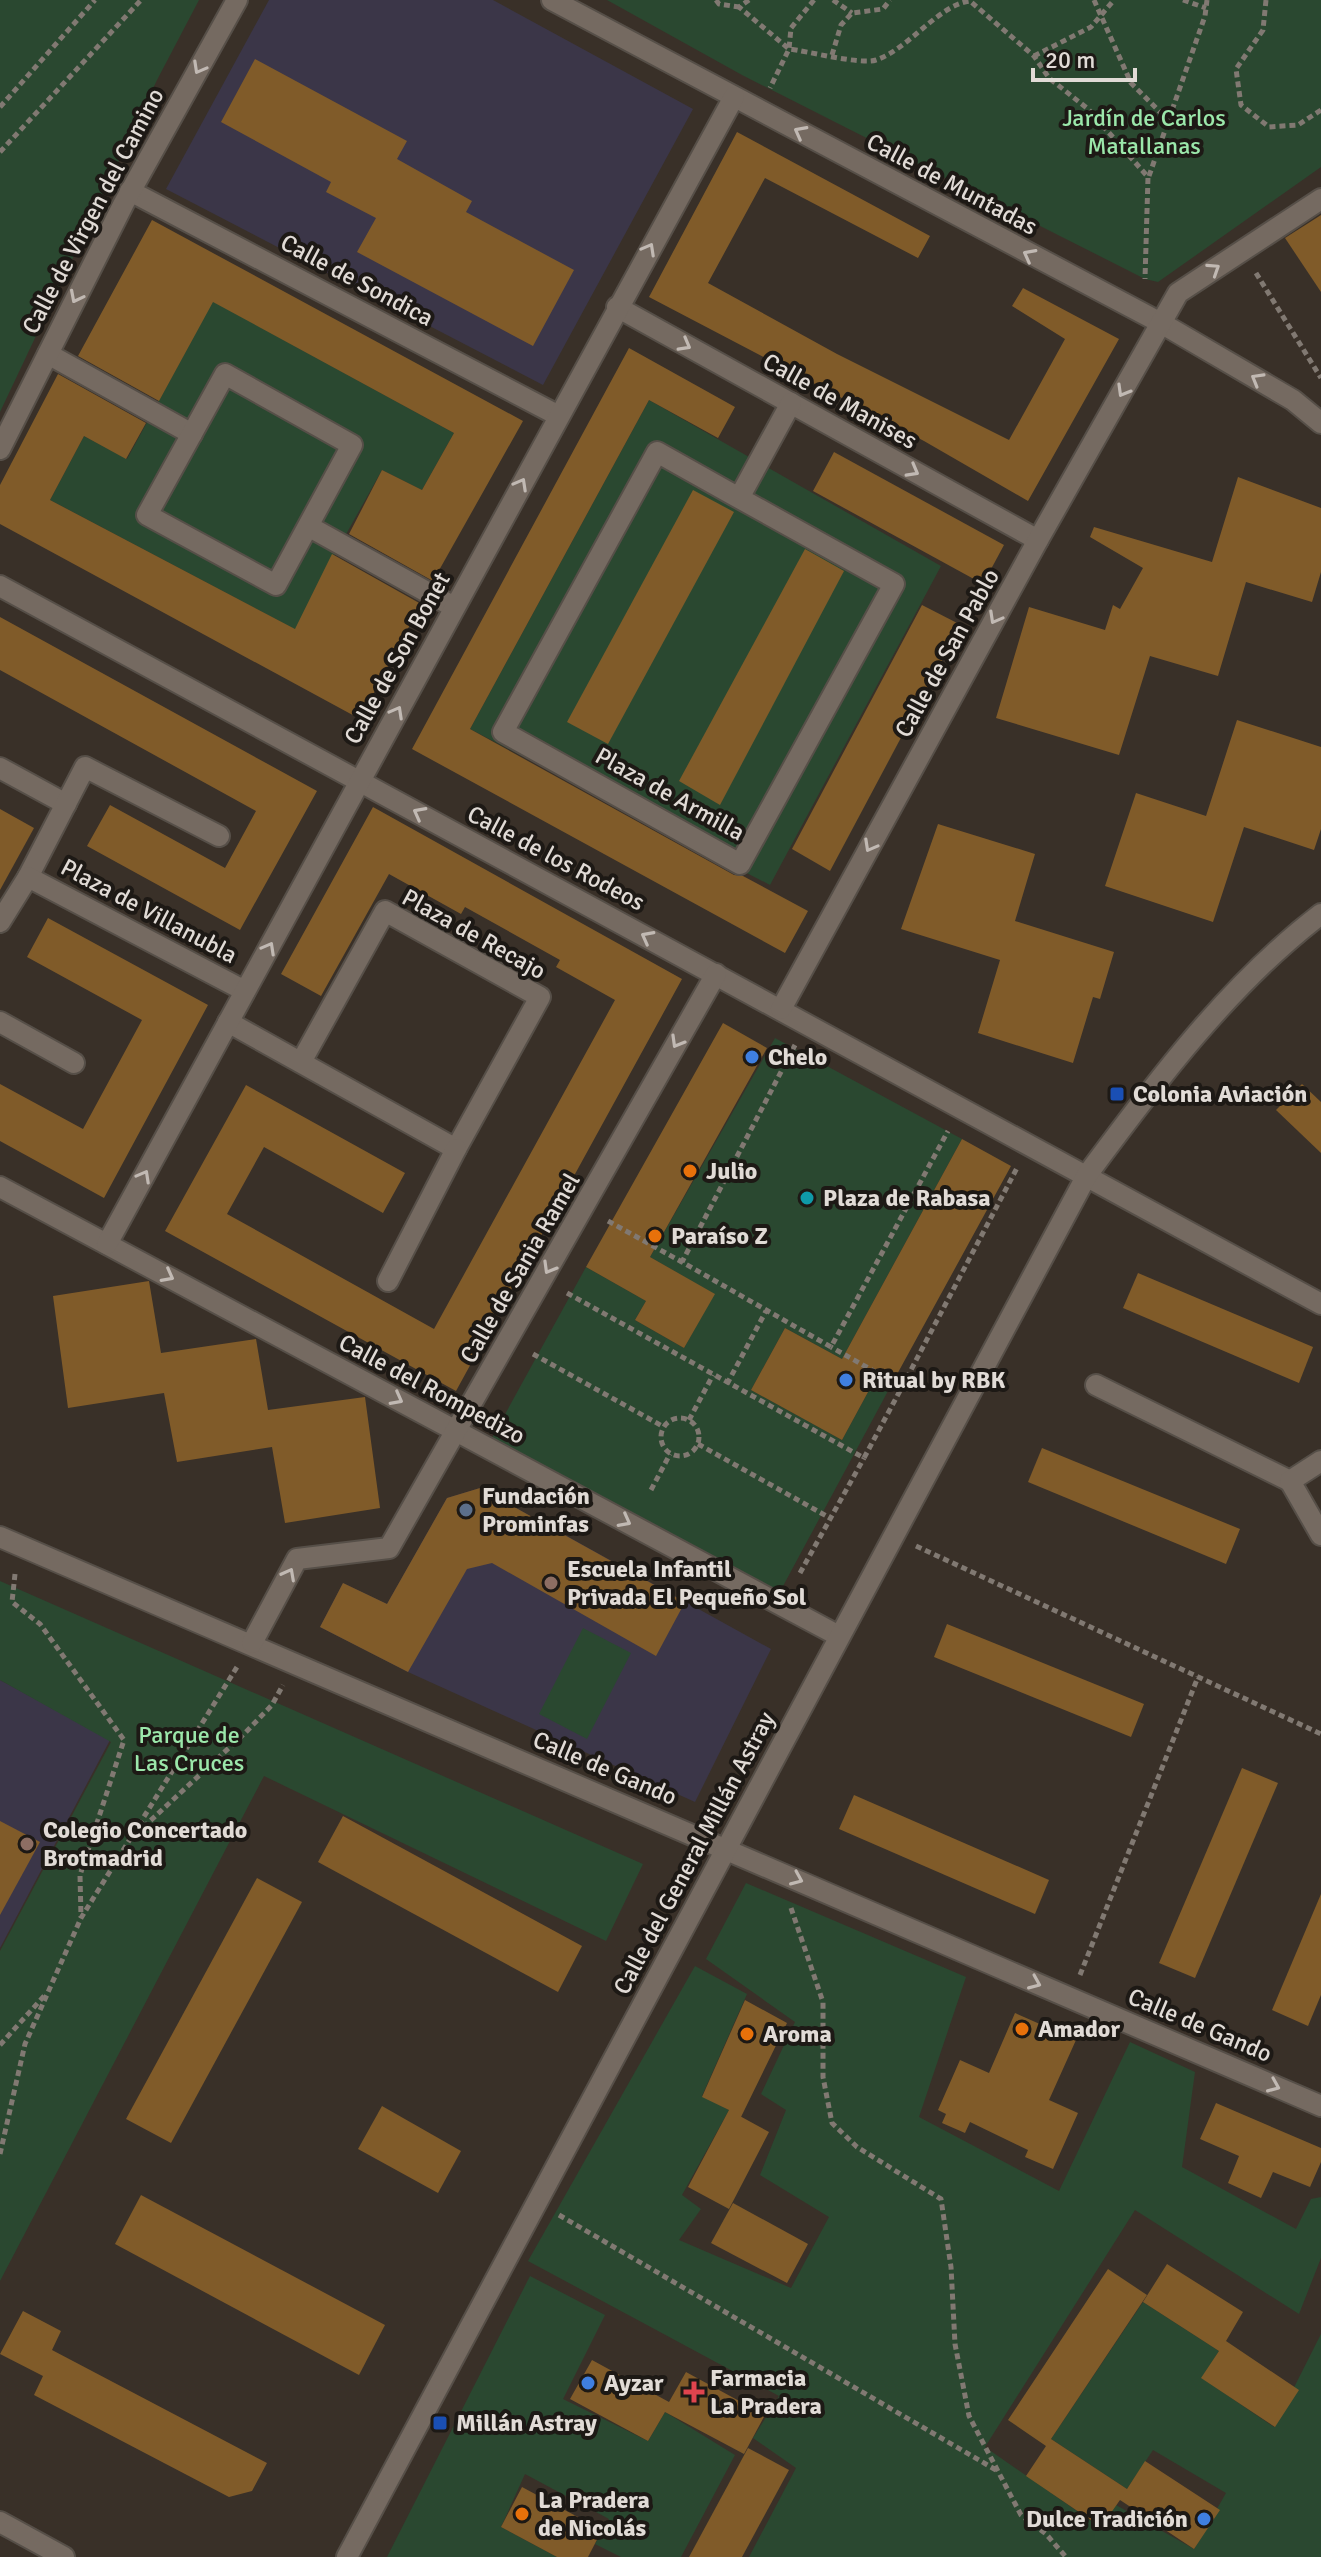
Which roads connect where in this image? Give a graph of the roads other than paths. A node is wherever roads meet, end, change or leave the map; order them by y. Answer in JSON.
{"nodes":[{"id":1,"x":237,"y":0,"type":"edge"},
{"id":2,"x":552,"y":0,"type":"edge"},
{"id":3,"x":734,"y":97,"type":"junction"},
{"id":4,"x":130,"y":191,"type":"junction"},
{"id":5,"x":1321,"y":199,"type":"edge"},
{"id":6,"x":617,"y":307,"type":"junction"},
{"id":7,"x":1161,"y":323,"type":"junction"},
{"id":8,"x":48,"y":354,"type":"junction"},
{"id":9,"x":791,"y":403,"type":"junction"},
{"id":10,"x":559,"y":416,"type":"junction"},
{"id":11,"x":1321,"y":423,"type":"edge"},
{"id":12,"x":192,"y":434,"type":"junction"},
{"id":13,"x":0,"y":449,"type":"edge"},
{"id":14,"x":739,"y":498,"type":"junction"},
{"id":15,"x":308,"y":526,"type":"junction"},
{"id":16,"x":1038,"y":540,"type":"junction"},
{"id":17,"x":0,"y":586,"type":"edge"},
{"id":18,"x":454,"y":607,"type":"junction"},
{"id":19,"x":0,"y":768,"type":"edge"},
{"id":20,"x":359,"y":781,"type":"junction"},
{"id":21,"x":66,"y":804,"type":"junction"},
{"id":22,"x":219,"y":836,"type":"dead end"},
{"id":23,"x":28,"y":877,"type":"junction"},
{"id":24,"x":1321,"y":914,"type":"edge"},
{"id":25,"x":0,"y":922,"type":"edge"},
{"id":26,"x":716,"y":974,"type":"junction"},
{"id":27,"x":245,"y":991,"type":"junction"},
{"id":28,"x":781,"y":1009,"type":"junction"},
{"id":29,"x":0,"y":1022,"type":"edge"},
{"id":30,"x":228,"y":1022,"type":"junction"},
{"id":31,"x":301,"y":1062,"type":"junction"},
{"id":32,"x":74,"y":1063,"type":"dead end"},
{"id":33,"x":456,"y":1149,"type":"junction"},
{"id":34,"x":1087,"y":1175,"type":"junction"},
{"id":35,"x":0,"y":1187,"type":"edge"},
{"id":36,"x":107,"y":1244,"type":"junction"},
{"id":37,"x":388,"y":1281,"type":"dead end"},
{"id":38,"x":1321,"y":1304,"type":"edge"},
{"id":39,"x":1096,"y":1385,"type":"dead end"},
{"id":40,"x":457,"y":1431,"type":"junction"},
{"id":41,"x":1321,"y":1461,"type":"edge"},
{"id":42,"x":1290,"y":1481,"type":"junction"},
{"id":43,"x":1321,"y":1535,"type":"edge"},
{"id":44,"x":0,"y":1537,"type":"edge"},
{"id":45,"x":839,"y":1636,"type":"junction"},
{"id":46,"x":252,"y":1643,"type":"junction"},
{"id":47,"x":725,"y":1848,"type":"junction"},
{"id":48,"x":1321,"y":2106,"type":"edge"},
{"id":49,"x":0,"y":2522,"type":"edge"},
{"id":50,"x":64,"y":2557,"type":"edge"},
{"id":51,"x":347,"y":2557,"type":"edge"}],
"edges":[{"from":1,"to":4,"type":"street","name":"Calle de Virgen del Camino","one_way":true},
{"from":2,"to":3,"type":"street","name":"Calle de Muntadas"},
{"from":6,"to":3,"type":"street","name":"Calle de Son Bonet","one_way":true},
{"from":7,"to":3,"type":"street","name":"Calle de Muntadas","one_way":true},
{"from":4,"to":8,"type":"street","name":"Calle de Virgen del Camino","one_way":true},
{"from":4,"to":10,"type":"street","name":"Calle de Sondica"},
{"from":7,"to":5,"type":"street","name":"Calle de San Pablo","one_way":true},
{"from":6,"to":9,"type":"street","name":"Calle de Manises","one_way":true},
{"from":6,"to":10,"type":"street","name":"Calle de Son Bonet"},
{"from":11,"to":7,"type":"street","name":"Calle de Muntadas","one_way":true},
{"from":7,"to":16,"type":"street","name":"Calle de San Pablo","one_way":true},
{"from":8,"to":12,"type":"street"},
{"from":8,"to":13,"type":"street","name":"Calle de Virgen del Camino"},
{"from":9,"to":14,"type":"street"},
{"from":9,"to":16,"type":"street","name":"Calle de Manises","one_way":true},
{"from":18,"to":10,"type":"street","name":"Calle de Son Bonet","one_way":true},
{"from":12,"to":15,"type":"street"},
{"from":12,"to":15,"type":"street"},
{"from":14,"to":14,"type":"street","name":"Plaza de Armilla"},
{"from":15,"to":18,"type":"street"},
{"from":16,"to":28,"type":"street","name":"Calle de San Pablo","one_way":true},
{"from":17,"to":20,"type":"street","name":"Calle de los Rodeos"},
{"from":20,"to":18,"type":"street","name":"Calle de Son Bonet","one_way":true},
{"from":19,"to":21,"type":"street"},
{"from":26,"to":20,"type":"street","name":"Calle de los Rodeos","one_way":true},
{"from":27,"to":20,"type":"street","name":"Calle de Son Bonet","one_way":true},
{"from":21,"to":22,"type":"street","name":"Plaza de Villanubla"},
{"from":21,"to":23,"type":"street","name":"Plaza de Villanubla"},
{"from":23,"to":25,"type":"street","name":"Plaza de Villanubla"},
{"from":23,"to":27,"type":"street","name":"Plaza de Villanubla"},
{"from":24,"to":34,"type":"street","name":"Calle del General Millán Astray"},
{"from":26,"to":28,"type":"street","name":"Calle de los Rodeos"},
{"from":26,"to":40,"type":"street","name":"Calle de Sania Ramel","one_way":true},
{"from":27,"to":30,"type":"street","name":"Calle de Son Bonet"},
{"from":28,"to":34,"type":"street","name":"Calle de los Rodeos"},
{"from":29,"to":32,"type":"street"},
{"from":30,"to":31,"type":"street"},
{"from":36,"to":30,"type":"street","name":"Calle de Son Bonet","one_way":true},
{"from":31,"to":33,"type":"street"},
{"from":31,"to":33,"type":"street","name":"Plaza de Recajo"},
{"from":33,"to":37,"type":"street","name":"Plaza de Recajo"},
{"from":34,"to":38,"type":"street"},
{"from":34,"to":45,"type":"street","name":"Calle del General Millán Astray"},
{"from":35,"to":36,"type":"street","name":"Calle del Rompedizo"},
{"from":36,"to":40,"type":"street","name":"Calle del Rompedizo","one_way":true},
{"from":39,"to":42,"type":"street"},
{"from":40,"to":45,"type":"street","name":"Calle del Rompedizo","one_way":true},
{"from":46,"to":40,"type":"street","name":"Calle de Sania Ramel","one_way":true},
{"from":41,"to":42,"type":"street"},
{"from":42,"to":43,"type":"street"},
{"from":44,"to":46,"type":"street","name":"Calle de Gando"},
{"from":45,"to":47,"type":"street","name":"Calle del General Millán Astray"},
{"from":46,"to":47,"type":"street","name":"Calle de Gando"},
{"from":47,"to":48,"type":"street","name":"Calle de Gando","one_way":true},
{"from":47,"to":51,"type":"street","name":"Calle del General Millán Astray"},
{"from":49,"to":50,"type":"street"}]}
